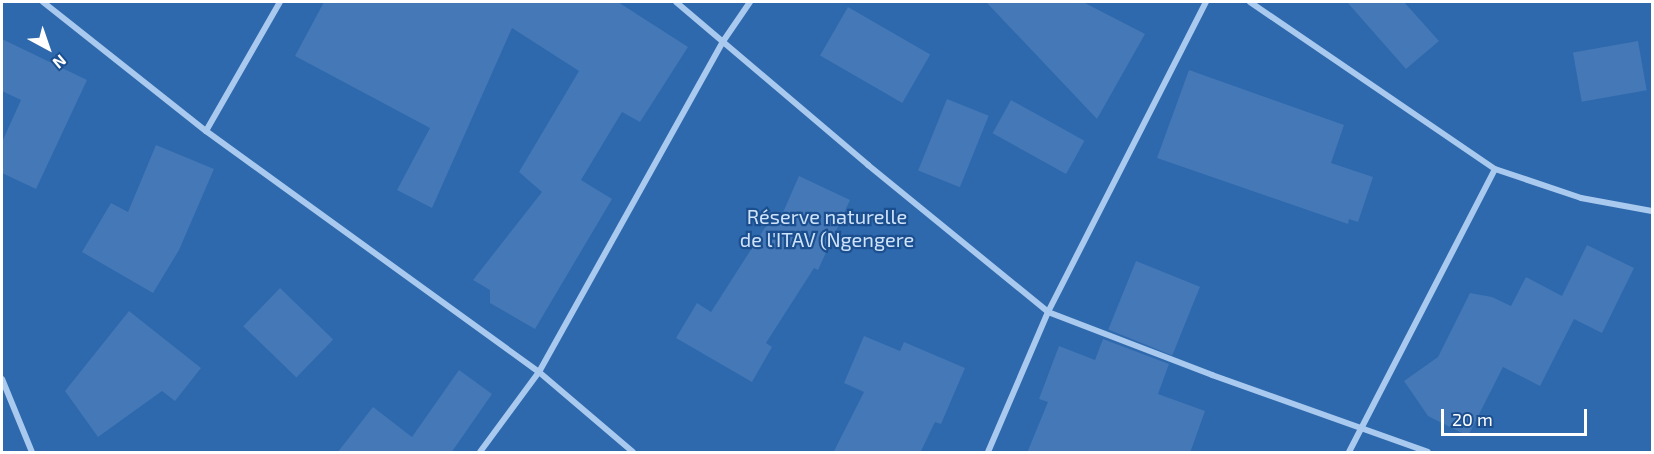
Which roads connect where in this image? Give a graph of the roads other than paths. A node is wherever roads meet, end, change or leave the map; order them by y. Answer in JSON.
{"nodes":[{"id":1,"x":43,"y":2,"type":"edge"},
{"id":2,"x":280,"y":2,"type":"edge"},
{"id":3,"x":676,"y":2,"type":"edge"},
{"id":4,"x":750,"y":2,"type":"edge"},
{"id":5,"x":1206,"y":2,"type":"edge"},
{"id":6,"x":1250,"y":2,"type":"edge"},
{"id":7,"x":724,"y":40,"type":"junction"},
{"id":8,"x":206,"y":130,"type":"junction"},
{"id":9,"x":1495,"y":169,"type":"junction"},
{"id":10,"x":1653,"y":211,"type":"edge"},
{"id":11,"x":1048,"y":312,"type":"junction"},
{"id":12,"x":539,"y":372,"type":"junction"},
{"id":13,"x":2,"y":379,"type":"edge"},
{"id":14,"x":1359,"y":429,"type":"junction"},
{"id":15,"x":32,"y":453,"type":"edge"},
{"id":16,"x":480,"y":453,"type":"edge"},
{"id":17,"x":633,"y":453,"type":"edge"},
{"id":18,"x":988,"y":453,"type":"edge"},
{"id":19,"x":1349,"y":453,"type":"edge"},
{"id":20,"x":1428,"y":453,"type":"edge"}],
"edges":[{"from":1,"to":8,"type":"street"},
{"from":2,"to":8,"type":"street"},
{"from":3,"to":7,"type":"street"},
{"from":4,"to":7,"type":"street"},
{"from":5,"to":11,"type":"street"},
{"from":6,"to":9,"type":"street"},
{"from":7,"to":11,"type":"street"},
{"from":7,"to":12,"type":"street"},
{"from":8,"to":12,"type":"street"},
{"from":9,"to":10,"type":"street"},
{"from":9,"to":14,"type":"street"},
{"from":11,"to":14,"type":"street"},
{"from":11,"to":18,"type":"street"},
{"from":12,"to":16,"type":"street"},
{"from":12,"to":17,"type":"street"},
{"from":13,"to":15,"type":"street"},
{"from":14,"to":19,"type":"street"},
{"from":14,"to":20,"type":"street"}]}
